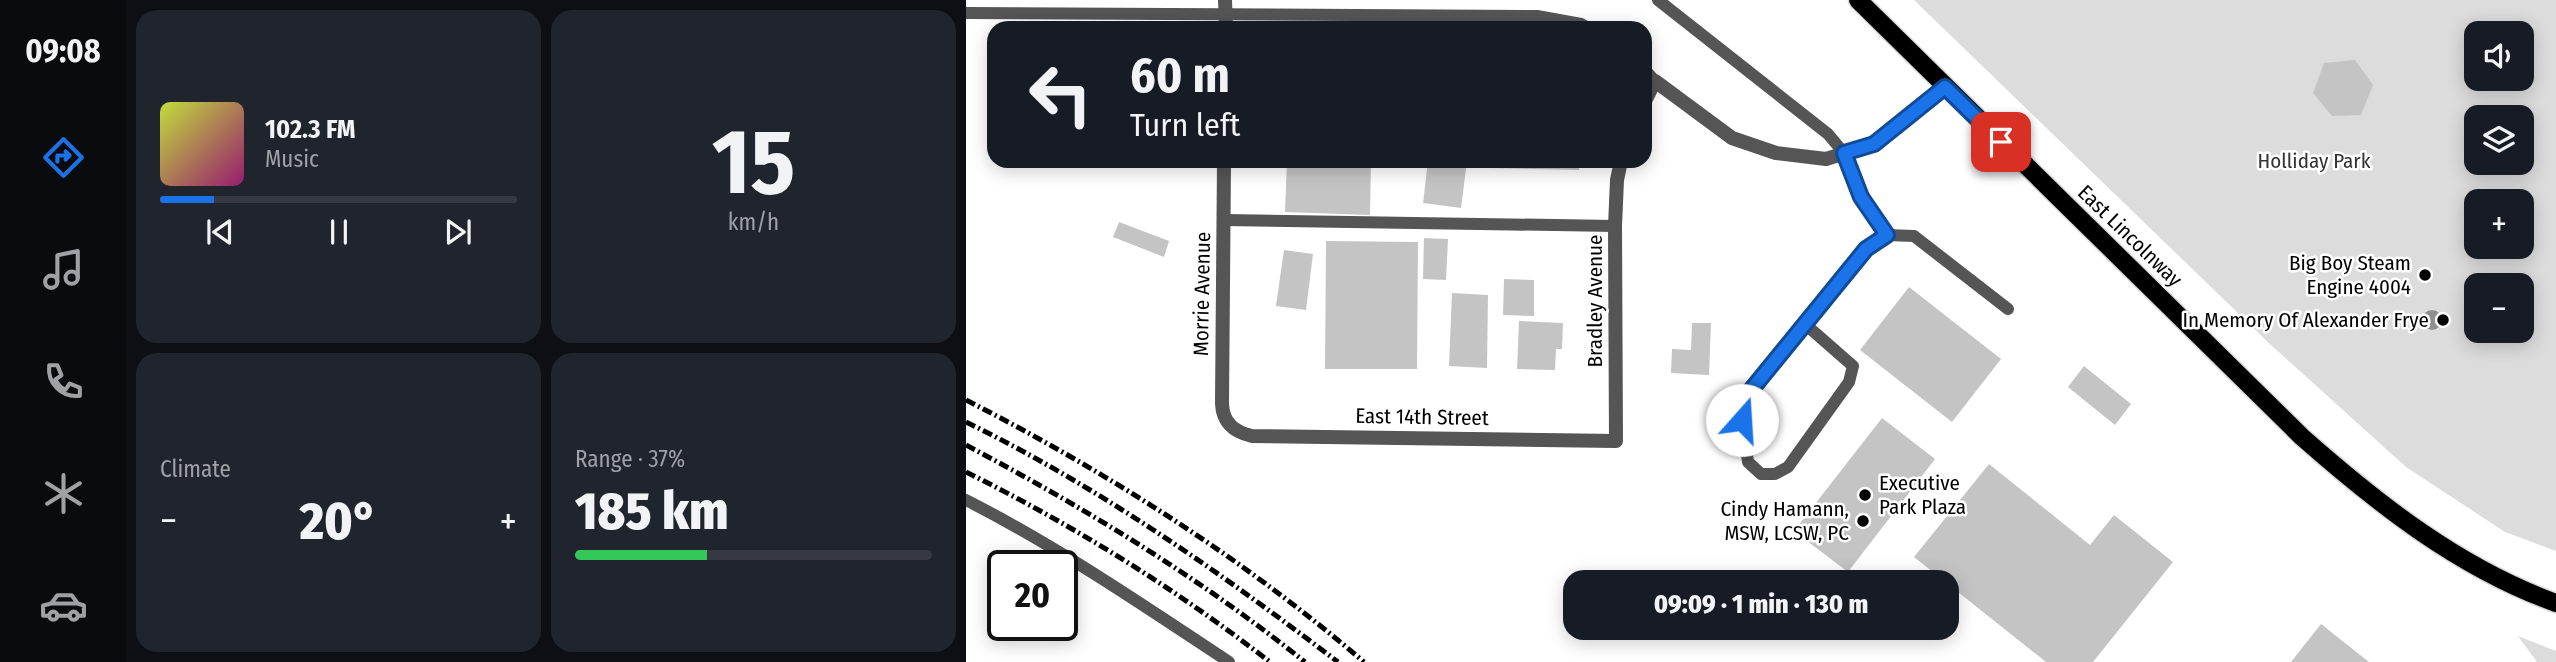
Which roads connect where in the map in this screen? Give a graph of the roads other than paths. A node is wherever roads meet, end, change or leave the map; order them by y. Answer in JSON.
{"nodes":[{"id":1,"x":1225,"y":0,"type":"edge"},
{"id":2,"x":1658,"y":0,"type":"edge"},
{"id":3,"x":1858,"y":0,"type":"edge"},
{"id":4,"x":966,"y":13,"type":"edge"},
{"id":5,"x":1197,"y":21,"type":"edge"},
{"id":6,"x":1226,"y":21,"type":"edge"},
{"id":7,"x":1278,"y":21,"type":"edge"},
{"id":8,"x":1564,"y":21,"type":"edge"},
{"id":9,"x":1652,"y":78,"type":"edge"},
{"id":10,"x":1655,"y":81,"type":"junction"},
{"id":11,"x":1652,"y":87,"type":"edge"},
{"id":12,"x":1945,"y":87,"type":"junction"},
{"id":13,"x":1844,"y":153,"type":"junction"},
{"id":14,"x":1224,"y":168,"type":"edge"},
{"id":15,"x":1620,"y":168,"type":"edge"},
{"id":16,"x":1224,"y":220,"type":"junction"},
{"id":17,"x":1615,"y":226,"type":"junction"},
{"id":18,"x":1887,"y":235,"type":"junction"},
{"id":19,"x":2008,"y":309,"type":"dead end"},
{"id":20,"x":1805,"y":324,"type":"junction"},
{"id":21,"x":1229,"y":426,"type":"joint"},
{"id":22,"x":1616,"y":441,"type":"joint"},
{"id":23,"x":966,"y":500,"type":"edge"},
{"id":24,"x":2556,"y":603,"type":"edge"},
{"id":25,"x":1229,"y":662,"type":"edge"}],
"edges":[{"from":1,"to":6,"type":"street"},
{"from":2,"to":13,"type":"lane"},
{"from":3,"to":12,"type":"main road","name":"East Lincolnway"},
{"from":4,"to":5,"type":"lane"},
{"from":7,"to":8,"type":"lane"},
{"from":9,"to":10,"type":"lane"},
{"from":10,"to":11,"type":"street"},
{"from":10,"to":13,"type":"street"},
{"from":12,"to":13,"type":"street"},
{"from":12,"to":24,"type":"main road","name":"East Lincolnway"},
{"from":13,"to":18,"type":"lane"},
{"from":14,"to":16,"type":"street","name":"Morrie Avenue"},
{"from":15,"to":17,"type":"street","name":"Bradley Avenue"},
{"from":16,"to":17,"type":"lane"},
{"from":16,"to":21,"type":"street","name":"Morrie Avenue"},
{"from":17,"to":22,"type":"street","name":"Bradley Avenue"},
{"from":18,"to":19,"type":"lane"},
{"from":18,"to":20,"type":"lane"},
{"from":20,"to":20,"type":"lane"},
{"from":21,"to":22,"type":"street","name":"East 14th Street"},
{"from":23,"to":25,"type":"lane"}]}
